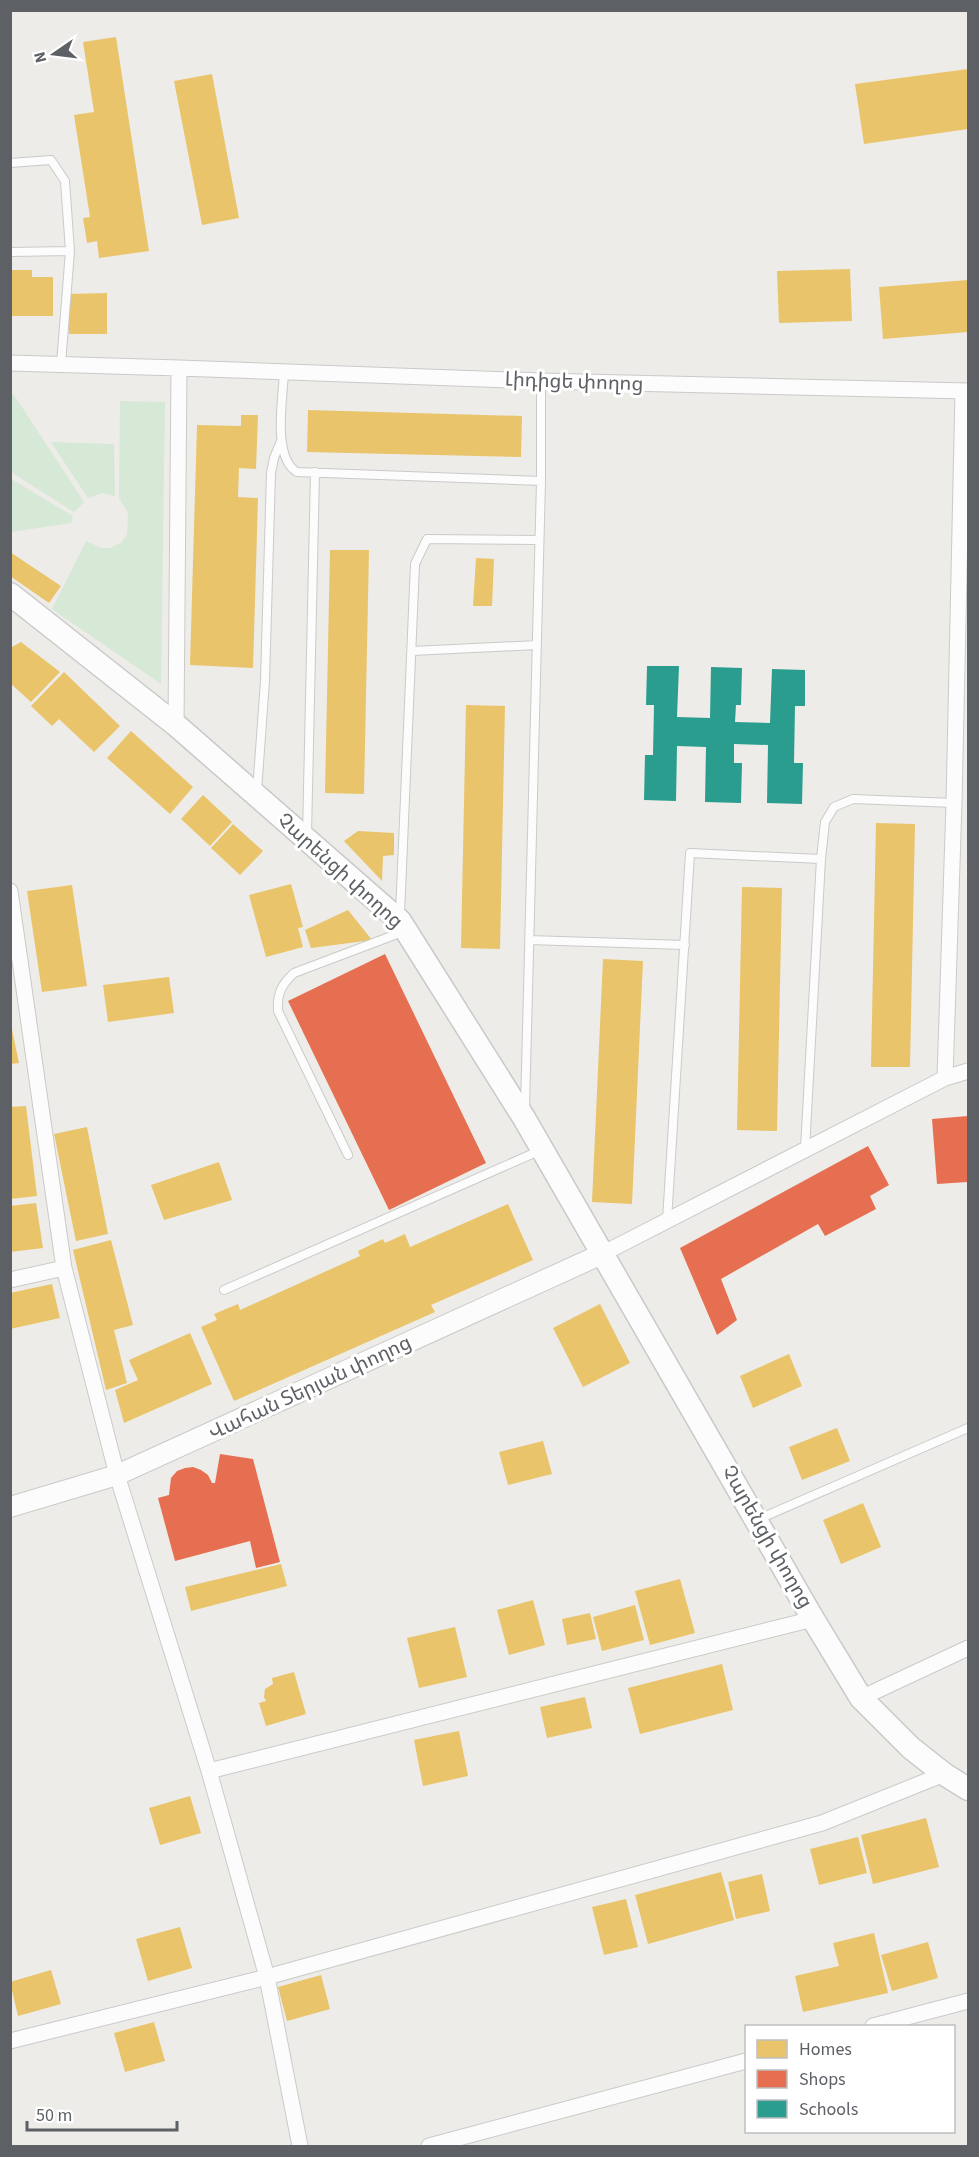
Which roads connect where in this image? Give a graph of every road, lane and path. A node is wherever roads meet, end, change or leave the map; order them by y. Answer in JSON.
{"nodes":[{"id":1,"x":10,"y":163,"type":"edge"},
{"id":2,"x":70,"y":251,"type":"junction"},
{"id":3,"x":10,"y":252,"type":"edge"},
{"id":4,"x":10,"y":363,"type":"edge"},
{"id":5,"x":61,"y":364,"type":"junction"},
{"id":6,"x":179,"y":368,"type":"junction"},
{"id":7,"x":284,"y":372,"type":"junction"},
{"id":8,"x":541,"y":381,"type":"junction"},
{"id":9,"x":966,"y":391,"type":"edge"},
{"id":10,"x":281,"y":441,"type":"junction"},
{"id":11,"x":315,"y":472,"type":"junction"},
{"id":12,"x":541,"y":481,"type":"junction"},
{"id":13,"x":539,"y":540,"type":"junction"},
{"id":14,"x":10,"y":594,"type":"edge"},
{"id":15,"x":537,"y":645,"type":"junction"},
{"id":16,"x":412,"y":651,"type":"junction"},
{"id":17,"x":176,"y":725,"type":"junction"},
{"id":18,"x":257,"y":796,"type":"junction"},
{"id":19,"x":954,"y":803,"type":"junction"},
{"id":20,"x":307,"y":840,"type":"junction"},
{"id":21,"x":821,"y":860,"type":"junction"},
{"id":22,"x":10,"y":891,"type":"edge"},
{"id":23,"x":403,"y":926,"type":"junction"},
{"id":24,"x":529,"y":940,"type":"junction"},
{"id":25,"x":685,"y":945,"type":"junction"},
{"id":26,"x":969,"y":1071,"type":"edge"},
{"id":27,"x":945,"y":1078,"type":"junction"},
{"id":28,"x":524,"y":1118,"type":"junction"},
{"id":29,"x":543,"y":1150,"type":"junction"},
{"id":30,"x":805,"y":1150,"type":"junction"},
{"id":31,"x":348,"y":1155,"type":"dead end"},
{"id":32,"x":667,"y":1220,"type":"junction"},
{"id":33,"x":604,"y":1253,"type":"junction"},
{"id":34,"x":64,"y":1268,"type":"junction"},
{"id":35,"x":10,"y":1280,"type":"edge"},
{"id":36,"x":224,"y":1290,"type":"dead end"},
{"id":37,"x":969,"y":1428,"type":"edge"},
{"id":38,"x":117,"y":1475,"type":"junction"},
{"id":39,"x":10,"y":1507,"type":"edge"},
{"id":40,"x":757,"y":1520,"type":"junction"},
{"id":41,"x":813,"y":1619,"type":"junction"},
{"id":42,"x":969,"y":1648,"type":"edge"},
{"id":43,"x":861,"y":1698,"type":"junction"},
{"id":44,"x":209,"y":1771,"type":"junction"},
{"id":45,"x":944,"y":1774,"type":"junction"},
{"id":46,"x":969,"y":1789,"type":"edge"},
{"id":47,"x":267,"y":1977,"type":"junction"},
{"id":48,"x":969,"y":2001,"type":"edge"},
{"id":49,"x":877,"y":2025,"type":"edge"},
{"id":50,"x":10,"y":2042,"type":"edge"},
{"id":51,"x":745,"y":2062,"type":"edge"},
{"id":52,"x":300,"y":2146,"type":"edge"},
{"id":53,"x":429,"y":2146,"type":"edge"}],
"edges":[{"from":1,"to":2,"type":"lane"},
{"from":2,"to":3,"type":"lane"},
{"from":2,"to":5,"type":"lane"},
{"from":4,"to":5,"type":"street","name":"Լիդիցե փողոց"},
{"from":5,"to":6,"type":"street","name":"Լիդիցե փողոց"},
{"from":6,"to":7,"type":"street","name":"Լիդիցե փողոց"},
{"from":6,"to":17,"type":"street"},
{"from":7,"to":8,"type":"street","name":"Լիդիցե փողոց"},
{"from":7,"to":10,"type":"lane"},
{"from":8,"to":9,"type":"street","name":"Լիդիցե փողոց"},
{"from":8,"to":12,"type":"lane"},
{"from":9,"to":19,"type":"street"},
{"from":10,"to":11,"type":"lane"},
{"from":10,"to":18,"type":"lane"},
{"from":11,"to":12,"type":"lane"},
{"from":11,"to":20,"type":"lane"},
{"from":12,"to":13,"type":"lane"},
{"from":13,"to":15,"type":"lane"},
{"from":13,"to":16,"type":"lane"},
{"from":14,"to":17,"type":"main road","name":"Չարենցի փողոց"},
{"from":15,"to":16,"type":"lane"},
{"from":15,"to":24,"type":"lane"},
{"from":16,"to":23,"type":"lane"},
{"from":17,"to":18,"type":"main road","name":"Չարենցի փողոց"},
{"from":18,"to":20,"type":"main road","name":"Չարենցի փողոց"},
{"from":19,"to":21,"type":"lane"},
{"from":19,"to":27,"type":"street"},
{"from":20,"to":23,"type":"main road","name":"Չարենցի փողոց"},
{"from":21,"to":25,"type":"lane"},
{"from":21,"to":30,"type":"lane"},
{"from":22,"to":34,"type":"street"},
{"from":23,"to":28,"type":"main road","name":"Չարենցի փողոց"},
{"from":23,"to":31,"type":"lane"},
{"from":24,"to":25,"type":"lane"},
{"from":24,"to":28,"type":"lane"},
{"from":25,"to":32,"type":"lane"},
{"from":26,"to":27,"type":"street"},
{"from":27,"to":30,"type":"street"},
{"from":28,"to":29,"type":"main road","name":"Չարենցի փողոց"},
{"from":29,"to":33,"type":"main road","name":"Չարենցի փողոց"},
{"from":29,"to":36,"type":"lane"},
{"from":30,"to":32,"type":"street"},
{"from":32,"to":33,"type":"street"},
{"from":33,"to":38,"type":"street","name":"Վահան Տերյան փողոց"},
{"from":33,"to":40,"type":"main road","name":"Չարենցի փողոց"},
{"from":34,"to":35,"type":"street"},
{"from":34,"to":38,"type":"street"},
{"from":37,"to":40,"type":"lane"},
{"from":38,"to":39,"type":"street","name":"Վահան Տերյան փողոց"},
{"from":38,"to":44,"type":"street"},
{"from":40,"to":41,"type":"main road","name":"Չարենցի փողոց"},
{"from":41,"to":43,"type":"main road","name":"Չարենցի փողոց"},
{"from":41,"to":44,"type":"street"},
{"from":42,"to":43,"type":"street"},
{"from":43,"to":45,"type":"main road","name":"Չարենցի փողոց"},
{"from":44,"to":47,"type":"street"},
{"from":45,"to":46,"type":"main road","name":"Չարենցի փողոց"},
{"from":45,"to":47,"type":"street"},
{"from":47,"to":50,"type":"street"},
{"from":47,"to":52,"type":"street"},
{"from":48,"to":49,"type":"street"},
{"from":51,"to":53,"type":"street"}]}
